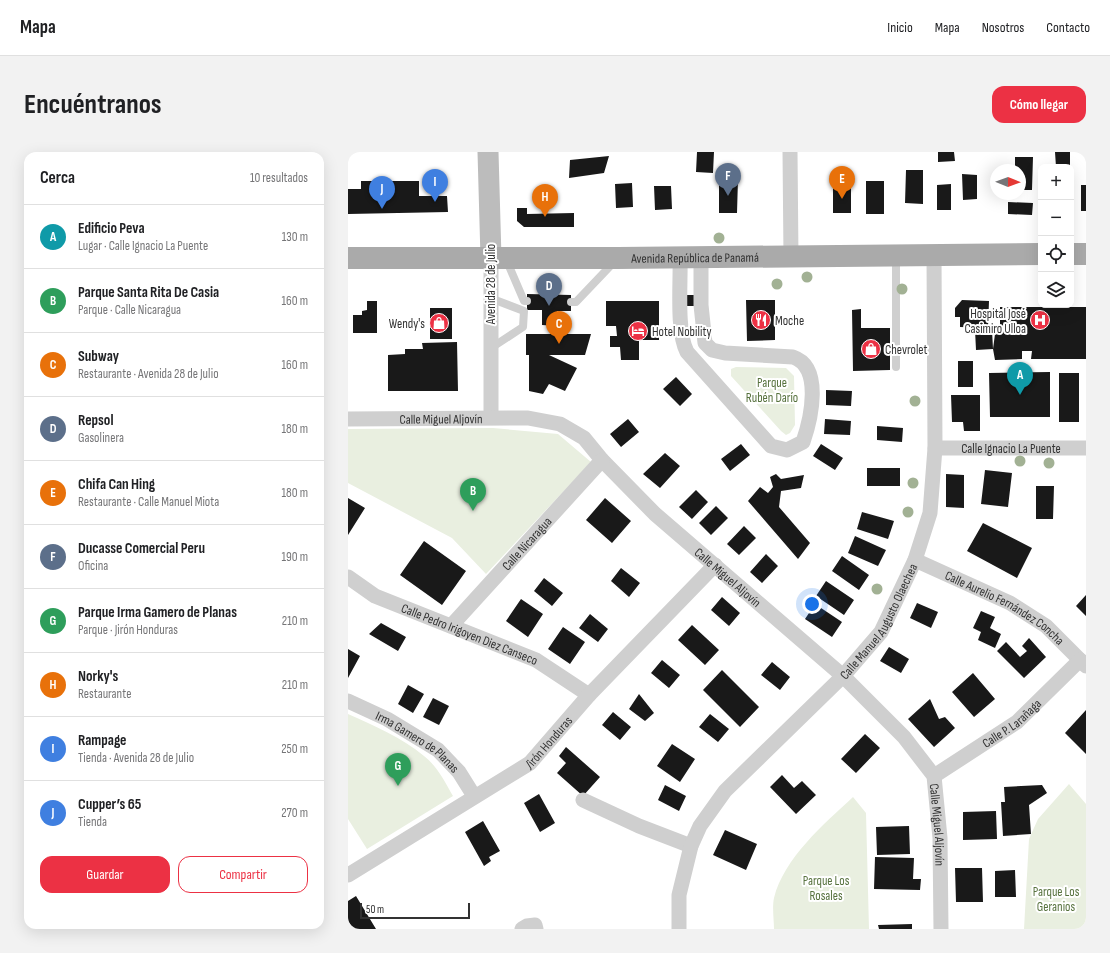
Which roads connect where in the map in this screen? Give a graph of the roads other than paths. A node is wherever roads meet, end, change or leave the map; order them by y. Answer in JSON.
{"nodes":[{"id":1,"x":488,"y":152,"type":"edge"},
{"id":2,"x":790,"y":152,"type":"edge"},
{"id":3,"x":1038,"y":254,"type":"edge"},
{"id":4,"x":1074,"y":254,"type":"edge"},
{"id":5,"x":1086,"y":254,"type":"edge"},
{"id":6,"x":896,"y":255,"type":"junction"},
{"id":7,"x":934,"y":255,"type":"junction"},
{"id":8,"x":791,"y":256,"type":"junction"},
{"id":9,"x":690,"y":257,"type":"junction"},
{"id":10,"x":348,"y":258,"type":"edge"},
{"id":11,"x":498,"y":258,"type":"junction"},
{"id":12,"x":618,"y":258,"type":"junction"},
{"id":13,"x":490,"y":298,"type":"junction"},
{"id":14,"x":571,"y":302,"type":"dead end"},
{"id":15,"x":524,"y":311,"type":"junction"},
{"id":16,"x":705,"y":343,"type":"junction"},
{"id":17,"x":684,"y":346,"type":"junction"},
{"id":18,"x":491,"y":348,"type":"junction"},
{"id":19,"x":896,"y":367,"type":"dead end"},
{"id":20,"x":491,"y":417,"type":"junction"},
{"id":21,"x":348,"y":419,"type":"edge"},
{"id":22,"x":935,"y":448,"type":"junction"},
{"id":23,"x":1086,"y":448,"type":"edge"},
{"id":24,"x":602,"y":460,"type":"junction"},
{"id":25,"x":914,"y":560,"type":"junction"},
{"id":26,"x":715,"y":565,"type":"junction"},
{"id":27,"x":348,"y":577,"type":"edge"},
{"id":28,"x":451,"y":626,"type":"junction"},
{"id":29,"x":1083,"y":663,"type":"edge"},
{"id":30,"x":843,"y":676,"type":"junction"},
{"id":31,"x":589,"y":695,"type":"junction"},
{"id":32,"x":348,"y":701,"type":"edge"},
{"id":33,"x":934,"y":776,"type":"junction"},
{"id":34,"x":474,"y":796,"type":"junction"},
{"id":35,"x":583,"y":800,"type":"dead end"},
{"id":36,"x":691,"y":846,"type":"junction"},
{"id":37,"x":348,"y":875,"type":"edge"},
{"id":38,"x":522,"y":929,"type":"edge"},
{"id":39,"x":536,"y":929,"type":"edge"},
{"id":40,"x":679,"y":929,"type":"edge"},
{"id":41,"x":941,"y":929,"type":"edge"}],
"edges":[{"from":1,"to":11,"type":"main road","name":"Avenida 28 de Julio"},
{"from":2,"to":8,"type":"street"},
{"from":3,"to":7,"type":"main road","name":"Avenida República de Panamá"},
{"from":4,"to":5,"type":"main road"},
{"from":6,"to":7,"type":"main road","name":"Avenida República de Panamá"},
{"from":6,"to":8,"type":"main road","name":"Avenida República de Panamá"},
{"from":6,"to":19,"type":"lane"},
{"from":7,"to":22,"type":"street","name":"Calle Manuel Augusto Olaechea"},
{"from":8,"to":9,"type":"main road","name":"Avenida República de Panamá"},
{"from":9,"to":12,"type":"main road","name":"Avenida República de Panamá"},
{"from":9,"to":16,"type":"street"},
{"from":9,"to":17,"type":"street"},
{"from":10,"to":11,"type":"main road","name":"Avenida República de Panamá"},
{"from":11,"to":12,"type":"main road","name":"Avenida República de Panamá"},
{"from":11,"to":13,"type":"street","name":"Avenida 28 de Julio"},
{"from":11,"to":15,"type":"lane"},
{"from":12,"to":14,"type":"lane"},
{"from":13,"to":15,"type":"lane"},
{"from":13,"to":18,"type":"street","name":"Avenida 28 de Julio"},
{"from":15,"to":18,"type":"lane"},
{"from":16,"to":17,"type":"street"},
{"from":16,"to":17,"type":"street"},
{"from":18,"to":20,"type":"street","name":"Avenida 28 de Julio"},
{"from":20,"to":21,"type":"street","name":"Calle Miguel Aljovín"},
{"from":20,"to":24,"type":"street","name":"Calle Miguel Aljovín"},
{"from":22,"to":23,"type":"street","name":"Calle Ignacio La Puente"},
{"from":22,"to":25,"type":"street","name":"Calle Manuel Augusto Olaechea"},
{"from":24,"to":26,"type":"street","name":"Calle Miguel Aljovín"},
{"from":24,"to":28,"type":"street","name":"Calle Nicaragua"},
{"from":25,"to":29,"type":"street","name":"Calle Aurelio Fernández Concha"},
{"from":25,"to":30,"type":"street","name":"Calle Manuel Augusto Olaechea"},
{"from":26,"to":30,"type":"street","name":"Calle Miguel Aljovín"},
{"from":26,"to":31,"type":"street","name":"Jirón Honduras"},
{"from":27,"to":28,"type":"street","name":"Calle Pedro Irigoyen Diez Canseco"},
{"from":28,"to":31,"type":"street","name":"Calle Pedro Irigoyen Diez Canseco"},
{"from":29,"to":33,"type":"street","name":"Calle P. Larañaga"},
{"from":30,"to":33,"type":"street","name":"Calle Miguel Aljovín"},
{"from":30,"to":36,"type":"street","name":"Calle Manuel Augusto Olaechea"},
{"from":31,"to":34,"type":"street","name":"Jirón Honduras"},
{"from":32,"to":34,"type":"street","name":"Irma Gamero de Planas"},
{"from":33,"to":41,"type":"street","name":"Calle Miguel Aljovín"},
{"from":34,"to":37,"type":"street","name":"Jirón Honduras"},
{"from":35,"to":36,"type":"street"},
{"from":36,"to":40,"type":"street","name":"Calle Manuel Augusto Olaechea"},
{"from":38,"to":39,"type":"street"}]}
